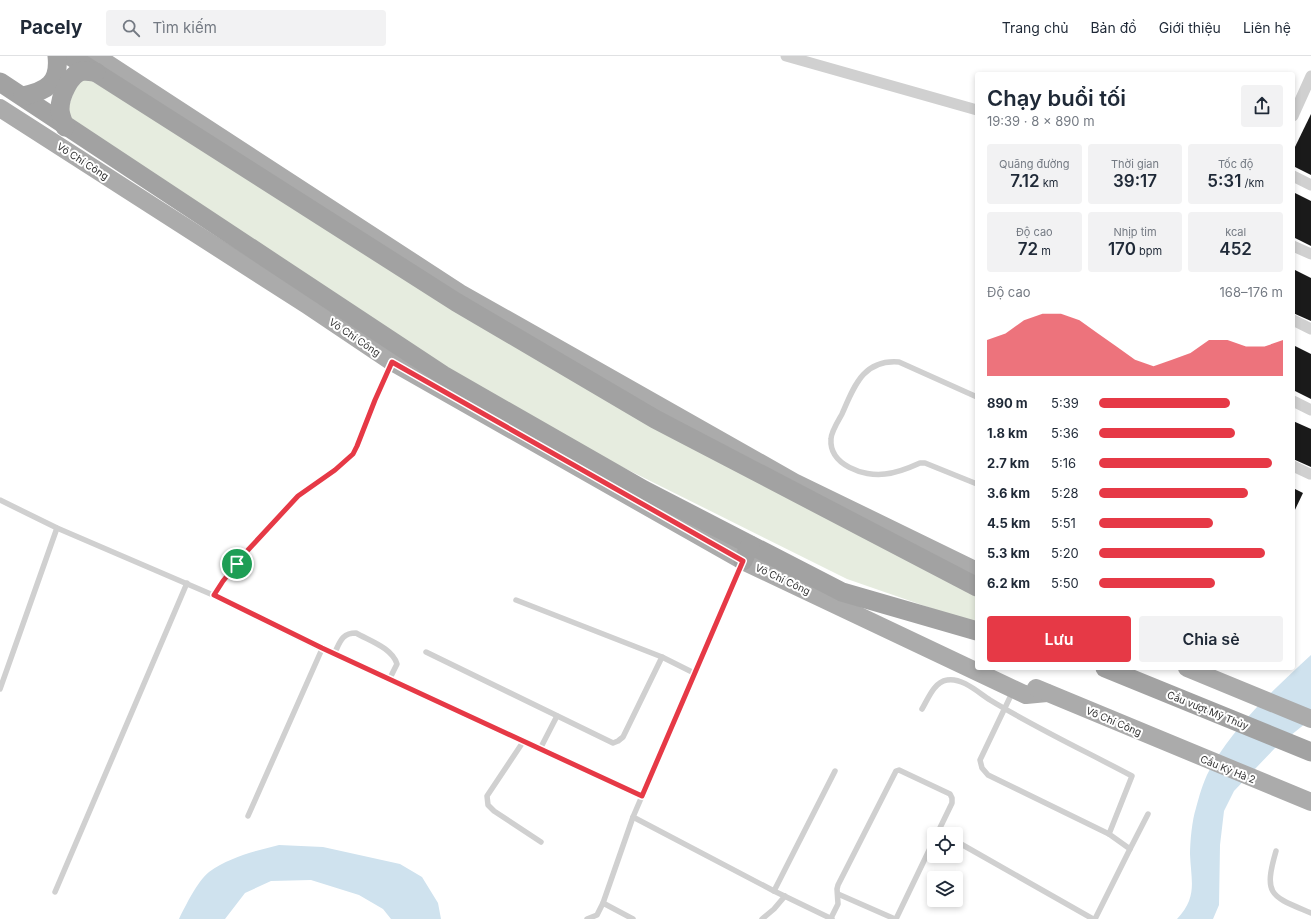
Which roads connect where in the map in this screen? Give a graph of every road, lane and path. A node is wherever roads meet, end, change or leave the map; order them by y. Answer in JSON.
{"nodes":[{"id":1,"x":58,"y":56,"type":"edge"},
{"id":2,"x":70,"y":56,"type":"edge"},
{"id":3,"x":786,"y":56,"type":"edge"},
{"id":4,"x":96,"y":64,"type":"edge"},
{"id":5,"x":1311,"y":76,"type":"edge"},
{"id":6,"x":0,"y":82,"type":"edge"},
{"id":7,"x":23,"y":96,"type":"junction"},
{"id":8,"x":0,"y":108,"type":"edge"},
{"id":9,"x":975,"y":109,"type":"edge"},
{"id":10,"x":1295,"y":112,"type":"edge"},
{"id":11,"x":65,"y":127,"type":"junction"},
{"id":12,"x":1295,"y":177,"type":"edge"},
{"id":13,"x":1311,"y":185,"type":"edge"},
{"id":14,"x":1295,"y":247,"type":"edge"},
{"id":15,"x":1311,"y":254,"type":"edge"},
{"id":16,"x":1295,"y":321,"type":"edge"},
{"id":17,"x":1311,"y":329,"type":"edge"},
{"id":18,"x":392,"y":362,"type":"junction"},
{"id":19,"x":975,"y":396,"type":"edge"},
{"id":20,"x":1295,"y":402,"type":"edge"},
{"id":21,"x":1311,"y":410,"type":"edge"},
{"id":22,"x":1295,"y":467,"type":"edge"},
{"id":23,"x":1310,"y":474,"type":"dead end"},
{"id":24,"x":975,"y":483,"type":"edge"},
{"id":25,"x":0,"y":500,"type":"edge"},
{"id":26,"x":57,"y":528,"type":"junction"},
{"id":27,"x":747,"y":553,"type":"junction"},
{"id":28,"x":975,"y":570,"type":"edge"},
{"id":29,"x":187,"y":583,"type":"junction"},
{"id":30,"x":975,"y":586,"type":"edge"},
{"id":31,"x":842,"y":592,"type":"junction"},
{"id":32,"x":214,"y":595,"type":"junction"},
{"id":33,"x":516,"y":600,"type":"dead end"},
{"id":34,"x":975,"y":630,"type":"edge"},
{"id":35,"x":322,"y":648,"type":"junction"},
{"id":36,"x":426,"y":652,"type":"dead end"},
{"id":37,"x":334,"y":654,"type":"junction"},
{"id":38,"x":662,"y":657,"type":"junction"},
{"id":39,"x":975,"y":660,"type":"edge"},
{"id":40,"x":975,"y":670,"type":"edge"},
{"id":41,"x":975,"y":670,"type":"edge"},
{"id":42,"x":996,"y":670,"type":"edge"},
{"id":43,"x":1110,"y":670,"type":"edge"},
{"id":44,"x":1145,"y":670,"type":"edge"},
{"id":45,"x":1192,"y":670,"type":"edge"},
{"id":46,"x":694,"y":673,"type":"junction"},
{"id":47,"x":389,"y":680,"type":"junction"},
{"id":48,"x":0,"y":689,"type":"edge"},
{"id":49,"x":1014,"y":690,"type":"junction"},
{"id":50,"x":1047,"y":693,"type":"junction"},
{"id":51,"x":922,"y":709,"type":"dead end"},
{"id":52,"x":1005,"y":709,"type":"junction"},
{"id":53,"x":557,"y":716,"type":"junction"},
{"id":54,"x":1311,"y":719,"type":"edge"},
{"id":55,"x":1311,"y":738,"type":"edge"},
{"id":56,"x":523,"y":742,"type":"junction"},
{"id":57,"x":540,"y":749,"type":"junction"},
{"id":58,"x":1181,"y":750,"type":"joint"},
{"id":59,"x":1311,"y":752,"type":"edge"},
{"id":60,"x":835,"y":771,"type":"dead end"},
{"id":61,"x":642,"y":796,"type":"junction"},
{"id":62,"x":1311,"y":802,"type":"edge"},
{"id":63,"x":1148,"y":814,"type":"dead end"},
{"id":64,"x":248,"y":816,"type":"dead end"},
{"id":65,"x":633,"y":817,"type":"junction"},
{"id":66,"x":940,"y":827,"type":"edge"},
{"id":67,"x":1108,"y":834,"type":"junction"},
{"id":68,"x":541,"y":842,"type":"dead end"},
{"id":69,"x":963,"y":845,"type":"edge"},
{"id":70,"x":1130,"y":849,"type":"junction"},
{"id":71,"x":1276,"y":851,"type":"dead end"},
{"id":72,"x":927,"y":854,"type":"edge"},
{"id":73,"x":774,"y":891,"type":"junction"},
{"id":74,"x":55,"y":892,"type":"dead end"},
{"id":75,"x":838,"y":894,"type":"junction"},
{"id":76,"x":785,"y":896,"type":"junction"},
{"id":77,"x":603,"y":903,"type":"junction"},
{"id":78,"x":1311,"y":913,"type":"edge"},
{"id":79,"x":596,"y":917,"type":"edge"},
{"id":80,"x":587,"y":919,"type":"edge"},
{"id":81,"x":633,"y":919,"type":"edge"},
{"id":82,"x":762,"y":919,"type":"edge"},
{"id":83,"x":832,"y":919,"type":"edge"},
{"id":84,"x":895,"y":919,"type":"edge"},
{"id":85,"x":1094,"y":919,"type":"edge"}],
"edges":[{"from":1,"to":7,"type":"highway"},
{"from":2,"to":4,"type":"highway"},
{"from":3,"to":9,"type":"street"},
{"from":4,"to":11,"type":"highway"},
{"from":4,"to":28,"type":"main road"},
{"from":4,"to":30,"type":"highway"},
{"from":5,"to":10,"type":"street"},
{"from":6,"to":7,"type":"highway","name":"Võ Chí Công"},
{"from":7,"to":11,"type":"highway","name":"Võ Chí Công"},
{"from":8,"to":18,"type":"main road","name":"Võ Chí Công"},
{"from":11,"to":27,"type":"highway","name":"Võ Chí Công"},
{"from":12,"to":13,"type":"street"},
{"from":14,"to":15,"type":"street"},
{"from":16,"to":17,"type":"street"},
{"from":18,"to":27,"type":"main road","name":"Võ Chí Công"},
{"from":18,"to":32,"type":"lane"},
{"from":19,"to":24,"type":"lane"},
{"from":20,"to":21,"type":"street"},
{"from":22,"to":23,"type":"street"},
{"from":25,"to":26,"type":"lane"},
{"from":26,"to":29,"type":"lane"},
{"from":26,"to":48,"type":"lane"},
{"from":27,"to":31,"type":"highway","name":"Võ Chí Công"},
{"from":27,"to":40,"type":"main road","name":"Võ Chí Công"},
{"from":27,"to":46,"type":"lane"},
{"from":29,"to":32,"type":"lane"},
{"from":29,"to":74,"type":"lane"},
{"from":31,"to":34,"type":"highway","name":"Võ Chí Công"},
{"from":31,"to":39,"type":"main road","name":"Võ Chí Công"},
{"from":32,"to":35,"type":"lane"},
{"from":33,"to":38,"type":"lane"},
{"from":35,"to":37,"type":"lane"},
{"from":35,"to":64,"type":"lane"},
{"from":36,"to":53,"type":"lane"},
{"from":37,"to":47,"type":"lane"},
{"from":37,"to":47,"type":"lane"},
{"from":38,"to":46,"type":"lane"},
{"from":38,"to":53,"type":"lane"},
{"from":41,"to":49,"type":"main road","name":"Võ Chí Công"},
{"from":42,"to":50,"type":"main road","name":"Võ Chí Công"},
{"from":43,"to":59,"type":"highway","name":"Cầu vượt Mỹ Thủy"},
{"from":44,"to":55,"type":"highway","name":"Cầu vượt Mỹ Thủy"},
{"from":45,"to":54,"type":"main road"},
{"from":46,"to":61,"type":"lane"},
{"from":47,"to":56,"type":"lane"},
{"from":49,"to":50,"type":"main road","name":"Võ Chí Công"},
{"from":49,"to":52,"type":"lane"},
{"from":50,"to":58,"type":"main road","name":"Võ Chí Công"},
{"from":51,"to":52,"type":"lane"},
{"from":52,"to":67,"type":"lane"},
{"from":52,"to":67,"type":"lane"},
{"from":53,"to":57,"type":"lane"},
{"from":56,"to":57,"type":"lane"},
{"from":56,"to":68,"type":"lane"},
{"from":57,"to":61,"type":"lane"},
{"from":58,"to":62,"type":"main road","name":"Cầu Kỳ Hà 2"},
{"from":60,"to":73,"type":"lane"},
{"from":61,"to":65,"type":"lane"},
{"from":63,"to":70,"type":"lane"},
{"from":65,"to":73,"type":"lane"},
{"from":65,"to":77,"type":"lane"},
{"from":66,"to":75,"type":"lane"},
{"from":67,"to":70,"type":"lane"},
{"from":69,"to":85,"type":"lane"},
{"from":70,"to":85,"type":"lane"},
{"from":71,"to":78,"type":"lane"},
{"from":72,"to":84,"type":"lane"},
{"from":73,"to":76,"type":"lane"},
{"from":75,"to":83,"type":"lane"},
{"from":75,"to":84,"type":"lane"},
{"from":76,"to":82,"type":"lane"},
{"from":76,"to":83,"type":"lane"},
{"from":77,"to":79,"type":"lane"},
{"from":77,"to":81,"type":"lane"},
{"from":79,"to":80,"type":"lane"}]}
